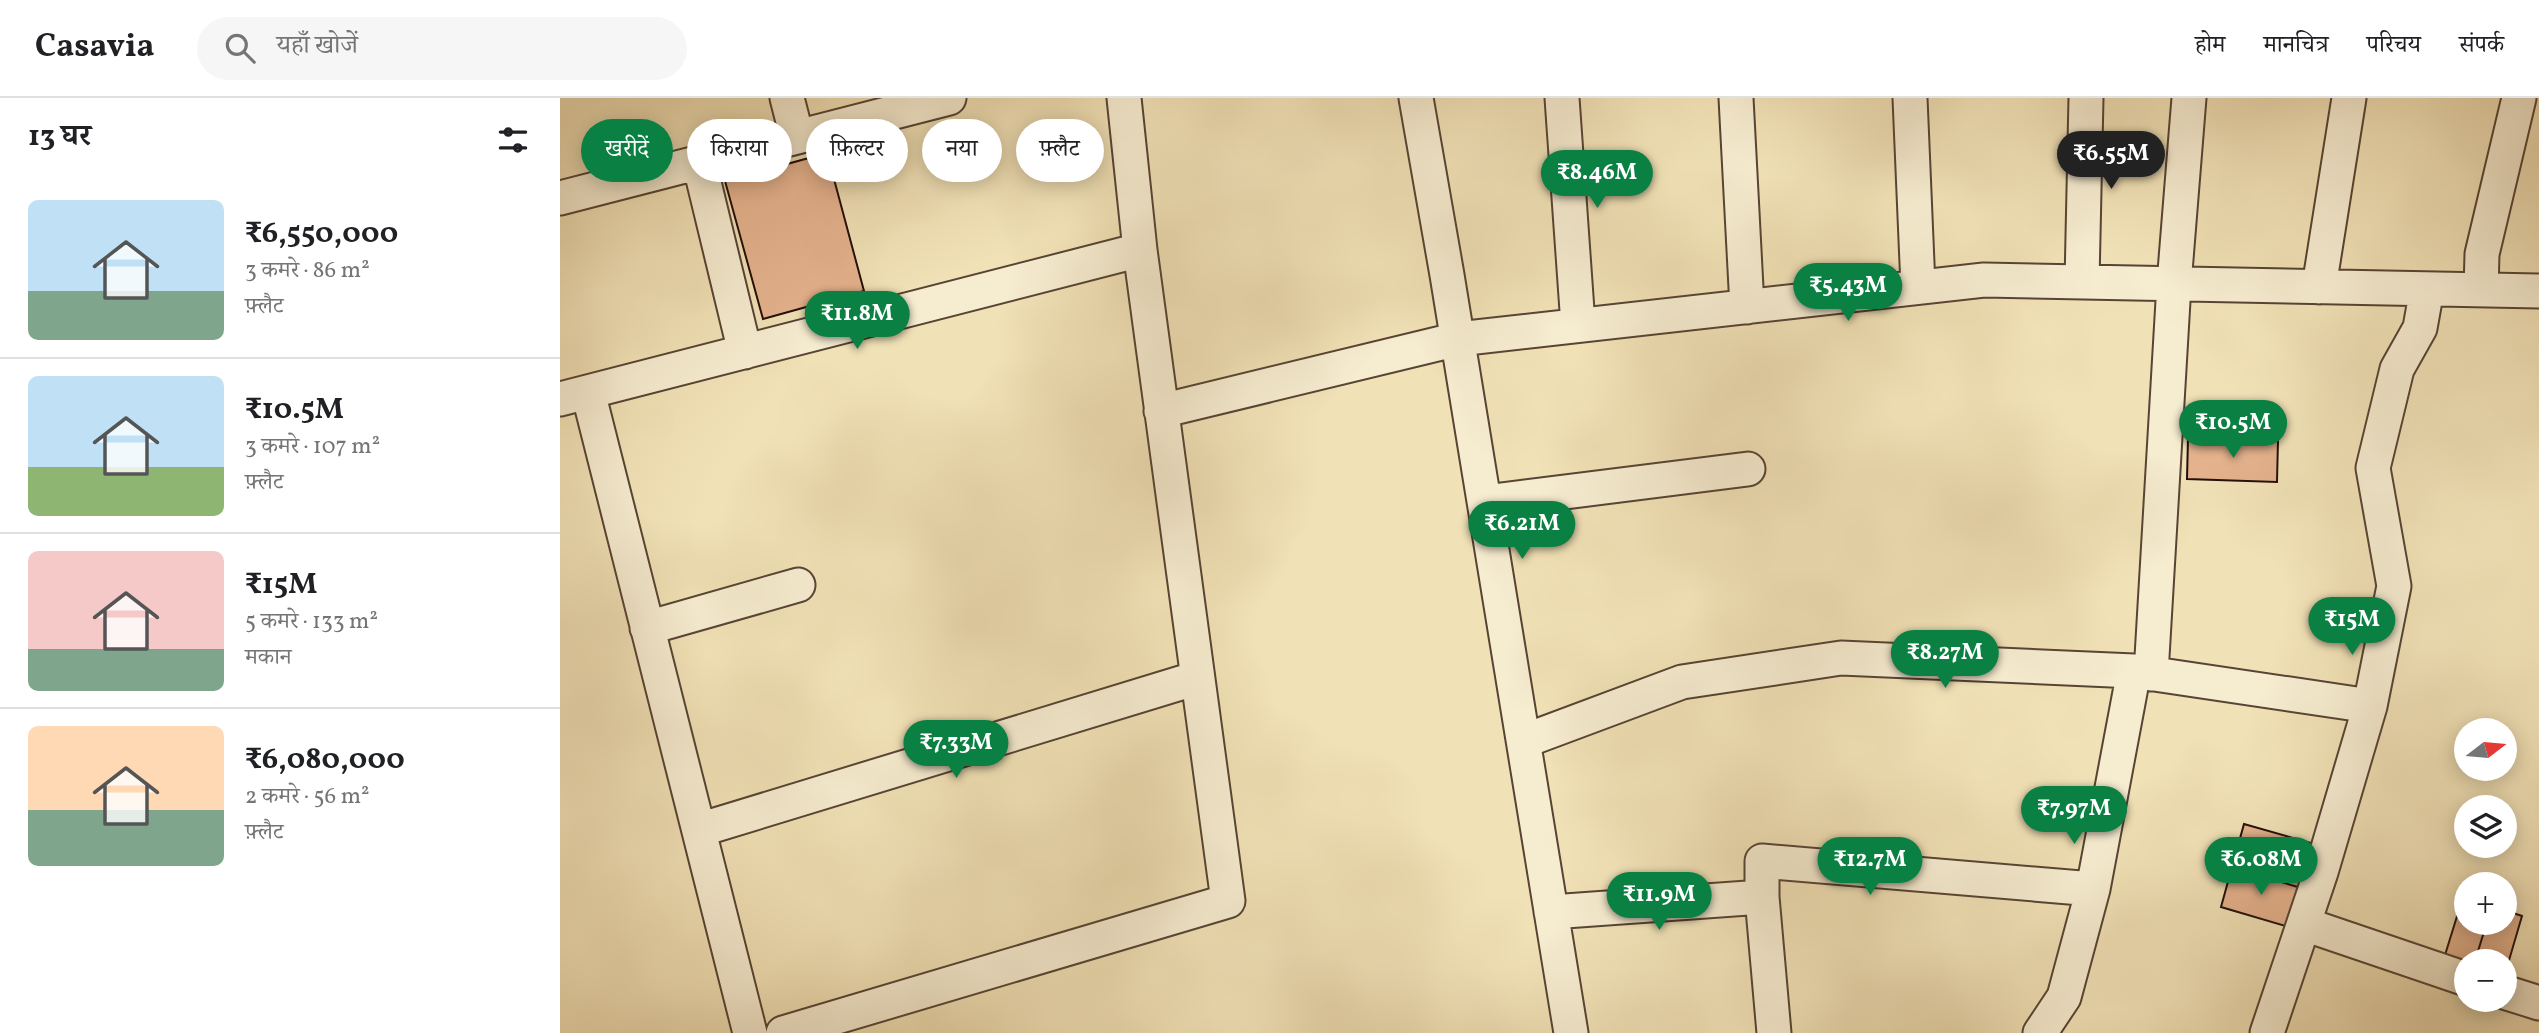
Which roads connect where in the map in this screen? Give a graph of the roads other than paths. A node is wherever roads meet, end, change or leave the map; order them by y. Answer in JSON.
{"nodes":[{"id":1,"x":787,"y":98,"type":"edge"},
{"id":2,"x":949,"y":98,"type":"edge"},
{"id":3,"x":1124,"y":98,"type":"edge"},
{"id":4,"x":1416,"y":98,"type":"edge"},
{"id":5,"x":1562,"y":98,"type":"edge"},
{"id":6,"x":1736,"y":98,"type":"edge"},
{"id":7,"x":1910,"y":98,"type":"edge"},
{"id":8,"x":2087,"y":98,"type":"edge"},
{"id":9,"x":2189,"y":98,"type":"edge"},
{"id":10,"x":2349,"y":98,"type":"edge"},
{"id":11,"x":2519,"y":98,"type":"edge"},
{"id":12,"x":796,"y":137,"type":"junction"},
{"id":13,"x":792,"y":138,"type":"edge"},
{"id":14,"x":687,"y":165,"type":"edge"},
{"id":15,"x":704,"y":182,"type":"edge"},
{"id":16,"x":560,"y":198,"type":"edge"},
{"id":17,"x":1140,"y":250,"type":"junction"},
{"id":18,"x":2082,"y":282,"type":"junction"},
{"id":19,"x":2174,"y":284,"type":"junction"},
{"id":20,"x":1918,"y":287,"type":"junction"},
{"id":21,"x":2319,"y":287,"type":"junction"},
{"id":22,"x":2427,"y":289,"type":"junction"},
{"id":23,"x":2481,"y":290,"type":"junction"},
{"id":24,"x":2539,"y":291,"type":"edge"},
{"id":25,"x":1748,"y":307,"type":"junction"},
{"id":26,"x":1578,"y":325,"type":"junction"},
{"id":27,"x":1458,"y":339,"type":"junction"},
{"id":28,"x":745,"y":352,"type":"junction"},
{"id":29,"x":574,"y":396,"type":"edge"},
{"id":30,"x":1161,"y":411,"type":"junction"},
{"id":31,"x":1748,"y":470,"type":"dead end"},
{"id":32,"x":1485,"y":502,"type":"junction"},
{"id":33,"x":798,"y":585,"type":"dead end"},
{"id":34,"x":647,"y":628,"type":"junction"},
{"id":35,"x":2143,"y":672,"type":"junction"},
{"id":36,"x":1197,"y":678,"type":"junction"},
{"id":37,"x":2370,"y":706,"type":"junction"},
{"id":38,"x":1524,"y":741,"type":"junction"},
{"id":39,"x":699,"y":830,"type":"junction"},
{"id":40,"x":2093,"y":889,"type":"junction"},
{"id":41,"x":1762,"y":897,"type":"junction"},
{"id":42,"x":1551,"y":912,"type":"junction"},
{"id":43,"x":2304,"y":924,"type":"junction"},
{"id":44,"x":2454,"y":975,"type":"edge"},
{"id":45,"x":2517,"y":996,"type":"edge"},
{"id":46,"x":2539,"y":1003,"type":"edge"},
{"id":47,"x":750,"y":1033,"type":"edge"},
{"id":48,"x":783,"y":1033,"type":"edge"},
{"id":49,"x":1571,"y":1033,"type":"edge"},
{"id":50,"x":1774,"y":1033,"type":"edge"},
{"id":51,"x":2040,"y":1033,"type":"edge"},
{"id":52,"x":2267,"y":1033,"type":"edge"}],
"edges":[{"from":1,"to":12,"type":"street"},
{"from":2,"to":12,"type":"street"},
{"from":3,"to":17,"type":"street"},
{"from":4,"to":27,"type":"street"},
{"from":5,"to":26,"type":"street"},
{"from":6,"to":25,"type":"street"},
{"from":7,"to":20,"type":"street"},
{"from":8,"to":18,"type":"street"},
{"from":9,"to":19,"type":"street"},
{"from":10,"to":21,"type":"street"},
{"from":11,"to":23,"type":"street"},
{"from":12,"to":13,"type":"street"},
{"from":14,"to":16,"type":"street"},
{"from":15,"to":28,"type":"street"},
{"from":17,"to":28,"type":"street"},
{"from":17,"to":30,"type":"street"},
{"from":18,"to":19,"type":"street"},
{"from":18,"to":20,"type":"street"},
{"from":19,"to":21,"type":"street"},
{"from":19,"to":35,"type":"street"},
{"from":20,"to":25,"type":"street"},
{"from":21,"to":22,"type":"street"},
{"from":22,"to":23,"type":"street"},
{"from":22,"to":37,"type":"street"},
{"from":23,"to":24,"type":"street"},
{"from":25,"to":26,"type":"street"},
{"from":26,"to":27,"type":"street"},
{"from":27,"to":30,"type":"street"},
{"from":27,"to":32,"type":"street"},
{"from":28,"to":29,"type":"street"},
{"from":29,"to":34,"type":"street"},
{"from":30,"to":36,"type":"street"},
{"from":31,"to":32,"type":"street"},
{"from":32,"to":38,"type":"street"},
{"from":33,"to":34,"type":"street"},
{"from":34,"to":39,"type":"street"},
{"from":35,"to":37,"type":"street"},
{"from":35,"to":38,"type":"street"},
{"from":35,"to":40,"type":"street"},
{"from":36,"to":39,"type":"street"},
{"from":36,"to":48,"type":"street"},
{"from":37,"to":43,"type":"street"},
{"from":38,"to":42,"type":"street"},
{"from":39,"to":47,"type":"street"},
{"from":40,"to":41,"type":"street"},
{"from":40,"to":51,"type":"street"},
{"from":41,"to":42,"type":"street"},
{"from":41,"to":50,"type":"street"},
{"from":42,"to":49,"type":"street"},
{"from":43,"to":44,"type":"street"},
{"from":43,"to":52,"type":"street"},
{"from":45,"to":46,"type":"street"}]}
